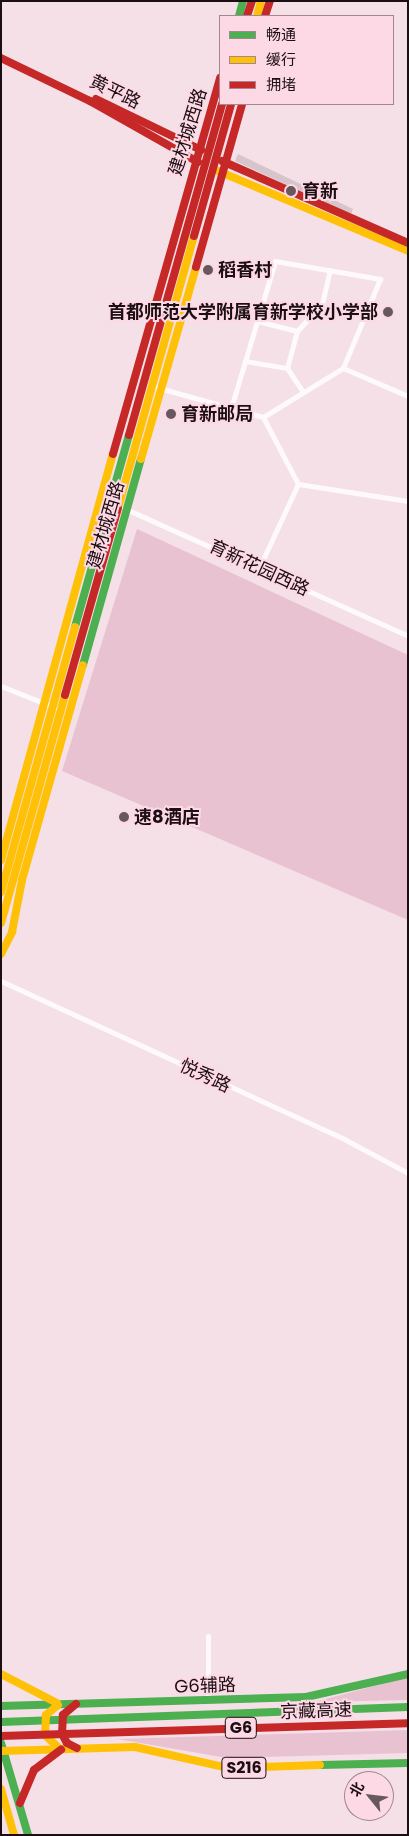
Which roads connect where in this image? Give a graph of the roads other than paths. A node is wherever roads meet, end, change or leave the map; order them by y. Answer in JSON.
{"nodes":[{"id":1,"x":243,"y":1,"type":"edge"},
{"id":2,"x":252,"y":1,"type":"edge"},
{"id":3,"x":261,"y":1,"type":"edge"},
{"id":4,"x":270,"y":1,"type":"edge"},
{"id":5,"x":238,"y":15,"type":"edge"},
{"id":6,"x":247,"y":15,"type":"edge"},
{"id":7,"x":257,"y":15,"type":"edge"},
{"id":8,"x":265,"y":15,"type":"edge"},
{"id":9,"x":1,"y":52,"type":"edge"},
{"id":10,"x":1,"y":58,"type":"edge"},
{"id":11,"x":219,"y":81,"type":"edge"},
{"id":12,"x":222,"y":105,"type":"edge"},
{"id":13,"x":231,"y":105,"type":"edge"},
{"id":14,"x":242,"y":105,"type":"edge"},
{"id":15,"x":197,"y":148,"type":"junction"},
{"id":16,"x":207,"y":153,"type":"junction"},
{"id":17,"x":216,"y":158,"type":"junction"},
{"id":18,"x":194,"y":160,"type":"junction"},
{"id":19,"x":225,"y":162,"type":"junction"},
{"id":20,"x":204,"y":165,"type":"junction"},
{"id":21,"x":213,"y":169,"type":"junction"},
{"id":22,"x":222,"y":173,"type":"junction"},
{"id":23,"x":408,"y":243,"type":"edge"},
{"id":24,"x":408,"y":251,"type":"edge"},
{"id":25,"x":330,"y":270,"type":"junction"},
{"id":26,"x":257,"y":321,"type":"junction"},
{"id":27,"x":297,"y":331,"type":"junction"},
{"id":28,"x":245,"y":361,"type":"junction"},
{"id":29,"x":287,"y":368,"type":"junction"},
{"id":30,"x":343,"y":368,"type":"junction"},
{"id":31,"x":156,"y":387,"type":"junction"},
{"id":32,"x":303,"y":392,"type":"junction"},
{"id":33,"x":408,"y":396,"type":"edge"},
{"id":34,"x":231,"y":408,"type":"junction"},
{"id":35,"x":263,"y":417,"type":"junction"},
{"id":36,"x":298,"y":484,"type":"junction"},
{"id":37,"x":408,"y":501,"type":"edge"},
{"id":38,"x":110,"y":503,"type":"junction"},
{"id":39,"x":123,"y":506,"type":"junction"},
{"id":40,"x":259,"y":568,"type":"junction"},
{"id":41,"x":408,"y":636,"type":"edge"},
{"id":42,"x":1,"y":686,"type":"edge"},
{"id":43,"x":49,"y":705,"type":"junction"},
{"id":44,"x":61,"y":710,"type":"junction"},
{"id":45,"x":52,"y":772,"type":"junction"},
{"id":46,"x":34,"y":805,"type":"junction"},
{"id":47,"x":1,"y":860,"type":"edge"},
{"id":48,"x":1,"y":892,"type":"edge"},
{"id":49,"x":1,"y":924,"type":"edge"},
{"id":50,"x":1,"y":954,"type":"edge"},
{"id":51,"x":1,"y":981,"type":"edge"},
{"id":52,"x":408,"y":1173,"type":"edge"},
{"id":53,"x":208,"y":1636,"type":"dead end"},
{"id":54,"x":1,"y":1674,"type":"edge"},
{"id":55,"x":408,"y":1674,"type":"edge"},
{"id":56,"x":208,"y":1700,"type":"junction"},
{"id":57,"x":78,"y":1704,"type":"junction"},
{"id":58,"x":64,"y":1705,"type":"junction"},
{"id":59,"x":1,"y":1706,"type":"edge"},
{"id":60,"x":408,"y":1707,"type":"edge"},
{"id":61,"x":1,"y":1722,"type":"edge"},
{"id":62,"x":408,"y":1723,"type":"edge"},
{"id":63,"x":1,"y":1736,"type":"edge"},
{"id":64,"x":2,"y":1748,"type":"edge"},
{"id":65,"x":65,"y":1749,"type":"junction"},
{"id":66,"x":82,"y":1749,"type":"junction"},
{"id":67,"x":408,"y":1763,"type":"edge"},
{"id":68,"x":2,"y":1791,"type":"edge"},
{"id":69,"x":21,"y":1810,"type":"junction"},
{"id":70,"x":14,"y":1835,"type":"edge"},
{"id":71,"x":28,"y":1835,"type":"edge"}],
"edges":[{"from":1,"to":5,"type":"main road"},
{"from":2,"to":6,"type":"main road"},
{"from":3,"to":7,"type":"main road"},
{"from":4,"to":8,"type":"main road"},
{"from":9,"to":15,"type":"main road","name":"黄平路"},
{"from":10,"to":18,"type":"main road","name":"黄平路"},
{"from":11,"to":15,"type":"main road","name":"建材城西路"},
{"from":12,"to":16,"type":"main road","name":"建材城西路"},
{"from":13,"to":17,"type":"main road","name":"建材城西路"},
{"from":14,"to":19,"type":"main road","name":"建材城西路"},
{"from":15,"to":16,"type":"main road","name":"黄平路"},
{"from":15,"to":18,"type":"main road","name":"建材城西路"},
{"from":16,"to":17,"type":"main road","name":"黄平路"},
{"from":16,"to":20,"type":"main road","name":"建材城西路"},
{"from":17,"to":19,"type":"main road","name":"黄平路"},
{"from":17,"to":21,"type":"main road","name":"建材城西路"},
{"from":18,"to":20,"type":"main road","name":"黄平路"},
{"from":18,"to":43,"type":"main road","name":"建材城西路"},
{"from":19,"to":22,"type":"main road","name":"建材城西路"},
{"from":19,"to":23,"type":"main road","name":"黄平路"},
{"from":20,"to":21,"type":"main road","name":"黄平路"},
{"from":20,"to":38,"type":"main road","name":"建材城西路"},
{"from":21,"to":22,"type":"main road","name":"黄平路"},
{"from":21,"to":31,"type":"main road","name":"建材城西路"},
{"from":22,"to":24,"type":"main road","name":"黄平路"},
{"from":22,"to":31,"type":"main road","name":"建材城西路"},
{"from":25,"to":26,"type":"street"},
{"from":25,"to":27,"type":"street"},
{"from":25,"to":30,"type":"street"},
{"from":26,"to":27,"type":"street"},
{"from":26,"to":28,"type":"street"},
{"from":27,"to":29,"type":"street"},
{"from":28,"to":29,"type":"street"},
{"from":28,"to":34,"type":"street"},
{"from":29,"to":32,"type":"street"},
{"from":30,"to":32,"type":"street"},
{"from":30,"to":33,"type":"street"},
{"from":31,"to":34,"type":"street"},
{"from":31,"to":39,"type":"main road","name":"建材城西路"},
{"from":32,"to":35,"type":"street"},
{"from":34,"to":35,"type":"street"},
{"from":35,"to":36,"type":"street"},
{"from":36,"to":37,"type":"street"},
{"from":36,"to":40,"type":"street"},
{"from":38,"to":39,"type":"street","name":"育新花园西路"},
{"from":38,"to":43,"type":"main road","name":"建材城西路"},
{"from":39,"to":40,"type":"street","name":"育新花园西路"},
{"from":39,"to":44,"type":"main road","name":"建材城西路"},
{"from":39,"to":45,"type":"main road","name":"建材城西路"},
{"from":40,"to":41,"type":"street","name":"育新花园西路"},
{"from":42,"to":43,"type":"street"},
{"from":43,"to":44,"type":"street"},
{"from":43,"to":47,"type":"main road","name":"建材城西路"},
{"from":43,"to":48,"type":"main road","name":"建材城西路"},
{"from":44,"to":46,"type":"main road","name":"建材城西路"},
{"from":45,"to":46,"type":"main road"},
{"from":45,"to":50,"type":"main road","name":"建材城西路"},
{"from":46,"to":49,"type":"main road","name":"建材城西路"},
{"from":51,"to":52,"type":"street","name":"悦秀路"},
{"from":53,"to":56,"type":"street"},
{"from":54,"to":58,"type":"main road"},
{"from":55,"to":56,"type":"main road","name":"G6辅路"},
{"from":56,"to":57,"type":"main road","name":"G6辅路"},
{"from":57,"to":58,"type":"main road","name":"G6辅路"},
{"from":57,"to":66,"type":"main road"},
{"from":58,"to":59,"type":"main road","name":"G6辅路"},
{"from":58,"to":65,"type":"main road"},
{"from":60,"to":61,"type":"main road","name":"京藏高速","number":"G6"},
{"from":62,"to":63,"type":"main road","name":"京藏高速","number":"G6"},
{"from":64,"to":65,"type":"main road","number":"S216"},
{"from":64,"to":69,"type":"main road"},
{"from":65,"to":66,"type":"main road","number":"S216"},
{"from":65,"to":69,"type":"main road"},
{"from":66,"to":67,"type":"main road","number":"S216"},
{"from":68,"to":70,"type":"main road"},
{"from":69,"to":71,"type":"main road"}]}
